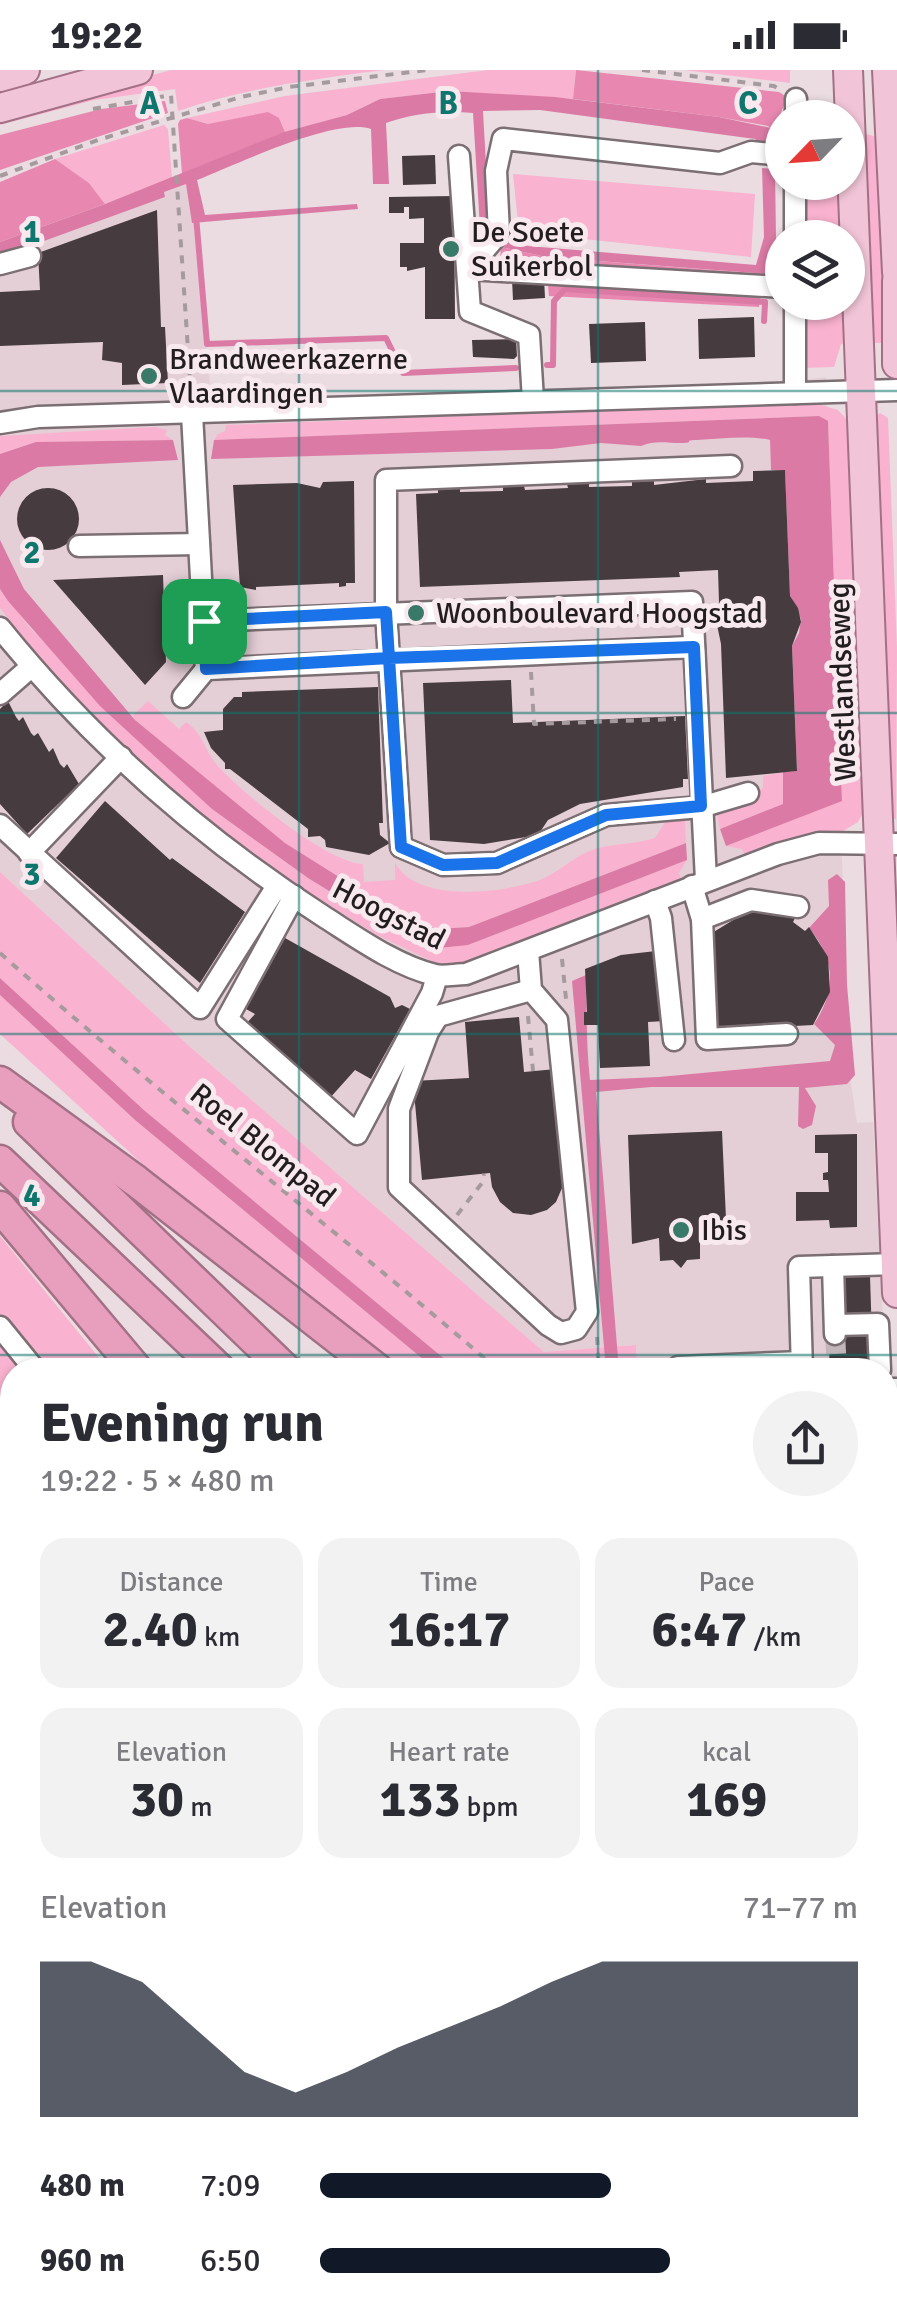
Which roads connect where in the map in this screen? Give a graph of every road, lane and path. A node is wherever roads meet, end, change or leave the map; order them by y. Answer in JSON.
{"nodes":[{"id":1,"x":25,"y":70,"type":"edge"},
{"id":2,"x":138,"y":70,"type":"edge"},
{"id":3,"x":427,"y":70,"type":"edge"},
{"id":4,"x":642,"y":70,"type":"edge"},
{"id":5,"x":848,"y":70,"type":"edge"},
{"id":6,"x":893,"y":70,"type":"edge"},
{"id":7,"x":0,"y":77,"type":"edge"},
{"id":8,"x":788,"y":100,"type":"edge"},
{"id":9,"x":0,"y":108,"type":"edge"},
{"id":10,"x":78,"y":112,"type":"dead end"},
{"id":11,"x":172,"y":118,"type":"junction"},
{"id":12,"x":765,"y":153,"type":"edge"},
{"id":13,"x":459,"y":156,"type":"dead end"},
{"id":14,"x":0,"y":176,"type":"edge"},
{"id":15,"x":30,"y":256,"type":"dead end"},
{"id":16,"x":0,"y":264,"type":"edge"},
{"id":17,"x":468,"y":270,"type":"junction"},
{"id":18,"x":897,"y":272,"type":"edge"},
{"id":19,"x":897,"y":281,"type":"edge"},
{"id":20,"x":765,"y":286,"type":"edge"},
{"id":21,"x":794,"y":320,"type":"edge"},
{"id":22,"x":897,"y":364,"type":"edge"},
{"id":23,"x":897,"y":390,"type":"edge"},
{"id":24,"x":863,"y":391,"type":"junction"},
{"id":25,"x":795,"y":393,"type":"junction"},
{"id":26,"x":533,"y":400,"type":"junction"},
{"id":27,"x":192,"y":404,"type":"junction"},
{"id":28,"x":1,"y":421,"type":"edge"},
{"id":29,"x":731,"y":466,"type":"dead end"},
{"id":30,"x":199,"y":544,"type":"junction"},
{"id":31,"x":79,"y":546,"type":"dead end"},
{"id":32,"x":386,"y":612,"type":"junction"},
{"id":33,"x":204,"y":621,"type":"junction"},
{"id":34,"x":0,"y":628,"type":"edge"},
{"id":35,"x":694,"y":647,"type":"junction"},
{"id":36,"x":389,"y":658,"type":"junction"},
{"id":37,"x":531,"y":662,"type":"dead end"},
{"id":38,"x":31,"y":667,"type":"junction"},
{"id":39,"x":206,"y":669,"type":"junction"},
{"id":40,"x":0,"y":694,"type":"edge"},
{"id":41,"x":183,"y":697,"type":"dead end"},
{"id":42,"x":696,"y":718,"type":"junction"},
{"id":43,"x":121,"y":758,"type":"junction"},
{"id":44,"x":748,"y":793,"type":"dead end"},
{"id":45,"x":701,"y":806,"type":"junction"},
{"id":46,"x":0,"y":825,"type":"edge"},
{"id":47,"x":889,"y":844,"type":"edge"},
{"id":48,"x":29,"y":853,"type":"junction"},
{"id":49,"x":699,"y":883,"type":"junction"},
{"id":50,"x":286,"y":891,"type":"junction"},
{"id":51,"x":655,"y":901,"type":"junction"},
{"id":52,"x":798,"y":907,"type":"dead end"},
{"id":53,"x":702,"y":919,"type":"junction"},
{"id":54,"x":528,"y":951,"type":"junction"},
{"id":55,"x":0,"y":952,"type":"edge"},
{"id":56,"x":437,"y":976,"type":"junction"},
{"id":57,"x":531,"y":990,"type":"junction"},
{"id":58,"x":788,"y":1034,"type":"dead end"},
{"id":59,"x":674,"y":1040,"type":"dead end"},
{"id":60,"x":533,"y":1071,"type":"dead end"},
{"id":61,"x":0,"y":1082,"type":"edge"},
{"id":62,"x":0,"y":1094,"type":"edge"},
{"id":63,"x":0,"y":1161,"type":"edge"},
{"id":64,"x":484,"y":1174,"type":"dead end"},
{"id":65,"x":0,"y":1207,"type":"edge"},
{"id":66,"x":453,"y":1236,"type":"junction"},
{"id":67,"x":896,"y":1264,"type":"edge"},
{"id":68,"x":833,"y":1266,"type":"junction"},
{"id":69,"x":897,"y":1292,"type":"edge"},
{"id":70,"x":835,"y":1303,"type":"junction"},
{"id":71,"x":0,"y":1327,"type":"edge"},
{"id":72,"x":801,"y":1333,"type":"junction"},
{"id":73,"x":25,"y":1358,"type":"edge"},
{"id":74,"x":127,"y":1358,"type":"edge"},
{"id":75,"x":207,"y":1358,"type":"edge"},
{"id":76,"x":274,"y":1358,"type":"edge"},
{"id":77,"x":363,"y":1358,"type":"edge"},
{"id":78,"x":484,"y":1358,"type":"edge"},
{"id":79,"x":802,"y":1358,"type":"edge"},
{"id":80,"x":879,"y":1358,"type":"edge"}],
"edges":[{"from":1,"to":7,"type":"main road"},
{"from":2,"to":9,"type":"main road"},
{"from":3,"to":11,"type":"path"},
{"from":4,"to":8,"type":"path"},
{"from":5,"to":24,"type":"main road","name":"Westlandseweg"},
{"from":6,"to":18,"type":"main road"},
{"from":10,"to":11,"type":"path"},
{"from":11,"to":14,"type":"path"},
{"from":11,"to":27,"type":"path"},
{"from":12,"to":17,"type":"street"},
{"from":13,"to":17,"type":"street"},
{"from":15,"to":16,"type":"street"},
{"from":17,"to":20,"type":"street"},
{"from":17,"to":26,"type":"street"},
{"from":19,"to":22,"type":"main road"},
{"from":21,"to":25,"type":"street"},
{"from":23,"to":24,"type":"street"},
{"from":24,"to":25,"type":"street"},
{"from":24,"to":47,"type":"main road","name":"Westlandseweg"},
{"from":25,"to":26,"type":"street"},
{"from":26,"to":27,"type":"street"},
{"from":27,"to":28,"type":"street"},
{"from":27,"to":30,"type":"street"},
{"from":29,"to":32,"type":"street"},
{"from":30,"to":31,"type":"street"},
{"from":30,"to":33,"type":"street"},
{"from":32,"to":33,"type":"street"},
{"from":32,"to":35,"type":"street"},
{"from":32,"to":36,"type":"street"},
{"from":33,"to":39,"type":"street"},
{"from":34,"to":38,"type":"street","name":"Hoogstad"},
{"from":35,"to":36,"type":"street"},
{"from":35,"to":42,"type":"street"},
{"from":36,"to":39,"type":"street"},
{"from":36,"to":45,"type":"street"},
{"from":37,"to":42,"type":"path"},
{"from":38,"to":40,"type":"street"},
{"from":38,"to":43,"type":"street","name":"Hoogstad"},
{"from":39,"to":41,"type":"street"},
{"from":42,"to":45,"type":"street"},
{"from":43,"to":48,"type":"street"},
{"from":43,"to":50,"type":"street","name":"Hoogstad"},
{"from":44,"to":45,"type":"street"},
{"from":45,"to":49,"type":"street"},
{"from":46,"to":48,"type":"street"},
{"from":47,"to":49,"type":"street","name":"Hoogstad"},
{"from":47,"to":67,"type":"main road","name":"Westlandseweg"},
{"from":48,"to":50,"type":"street"},
{"from":49,"to":51,"type":"street","name":"Hoogstad"},
{"from":49,"to":53,"type":"street"},
{"from":50,"to":56,"type":"street","name":"Hoogstad"},
{"from":50,"to":56,"type":"street"},
{"from":51,"to":54,"type":"street","name":"Hoogstad"},
{"from":51,"to":59,"type":"street"},
{"from":52,"to":53,"type":"street"},
{"from":53,"to":58,"type":"street"},
{"from":54,"to":56,"type":"street","name":"Hoogstad"},
{"from":54,"to":57,"type":"street"},
{"from":55,"to":78,"type":"path","name":"Roel Blompad"},
{"from":57,"to":60,"type":"path"},
{"from":57,"to":66,"type":"street"},
{"from":57,"to":66,"type":"street"},
{"from":61,"to":77,"type":"highway"},
{"from":62,"to":76,"type":"highway"},
{"from":63,"to":75,"type":"highway"},
{"from":64,"to":66,"type":"path"},
{"from":65,"to":74,"type":"highway"},
{"from":67,"to":68,"type":"street"},
{"from":67,"to":69,"type":"main road","name":"Westlandseweg"},
{"from":68,"to":70,"type":"street"},
{"from":68,"to":72,"type":"street"},
{"from":70,"to":72,"type":"street"},
{"from":70,"to":80,"type":"street"},
{"from":71,"to":73,"type":"street"},
{"from":72,"to":79,"type":"street"}]}
